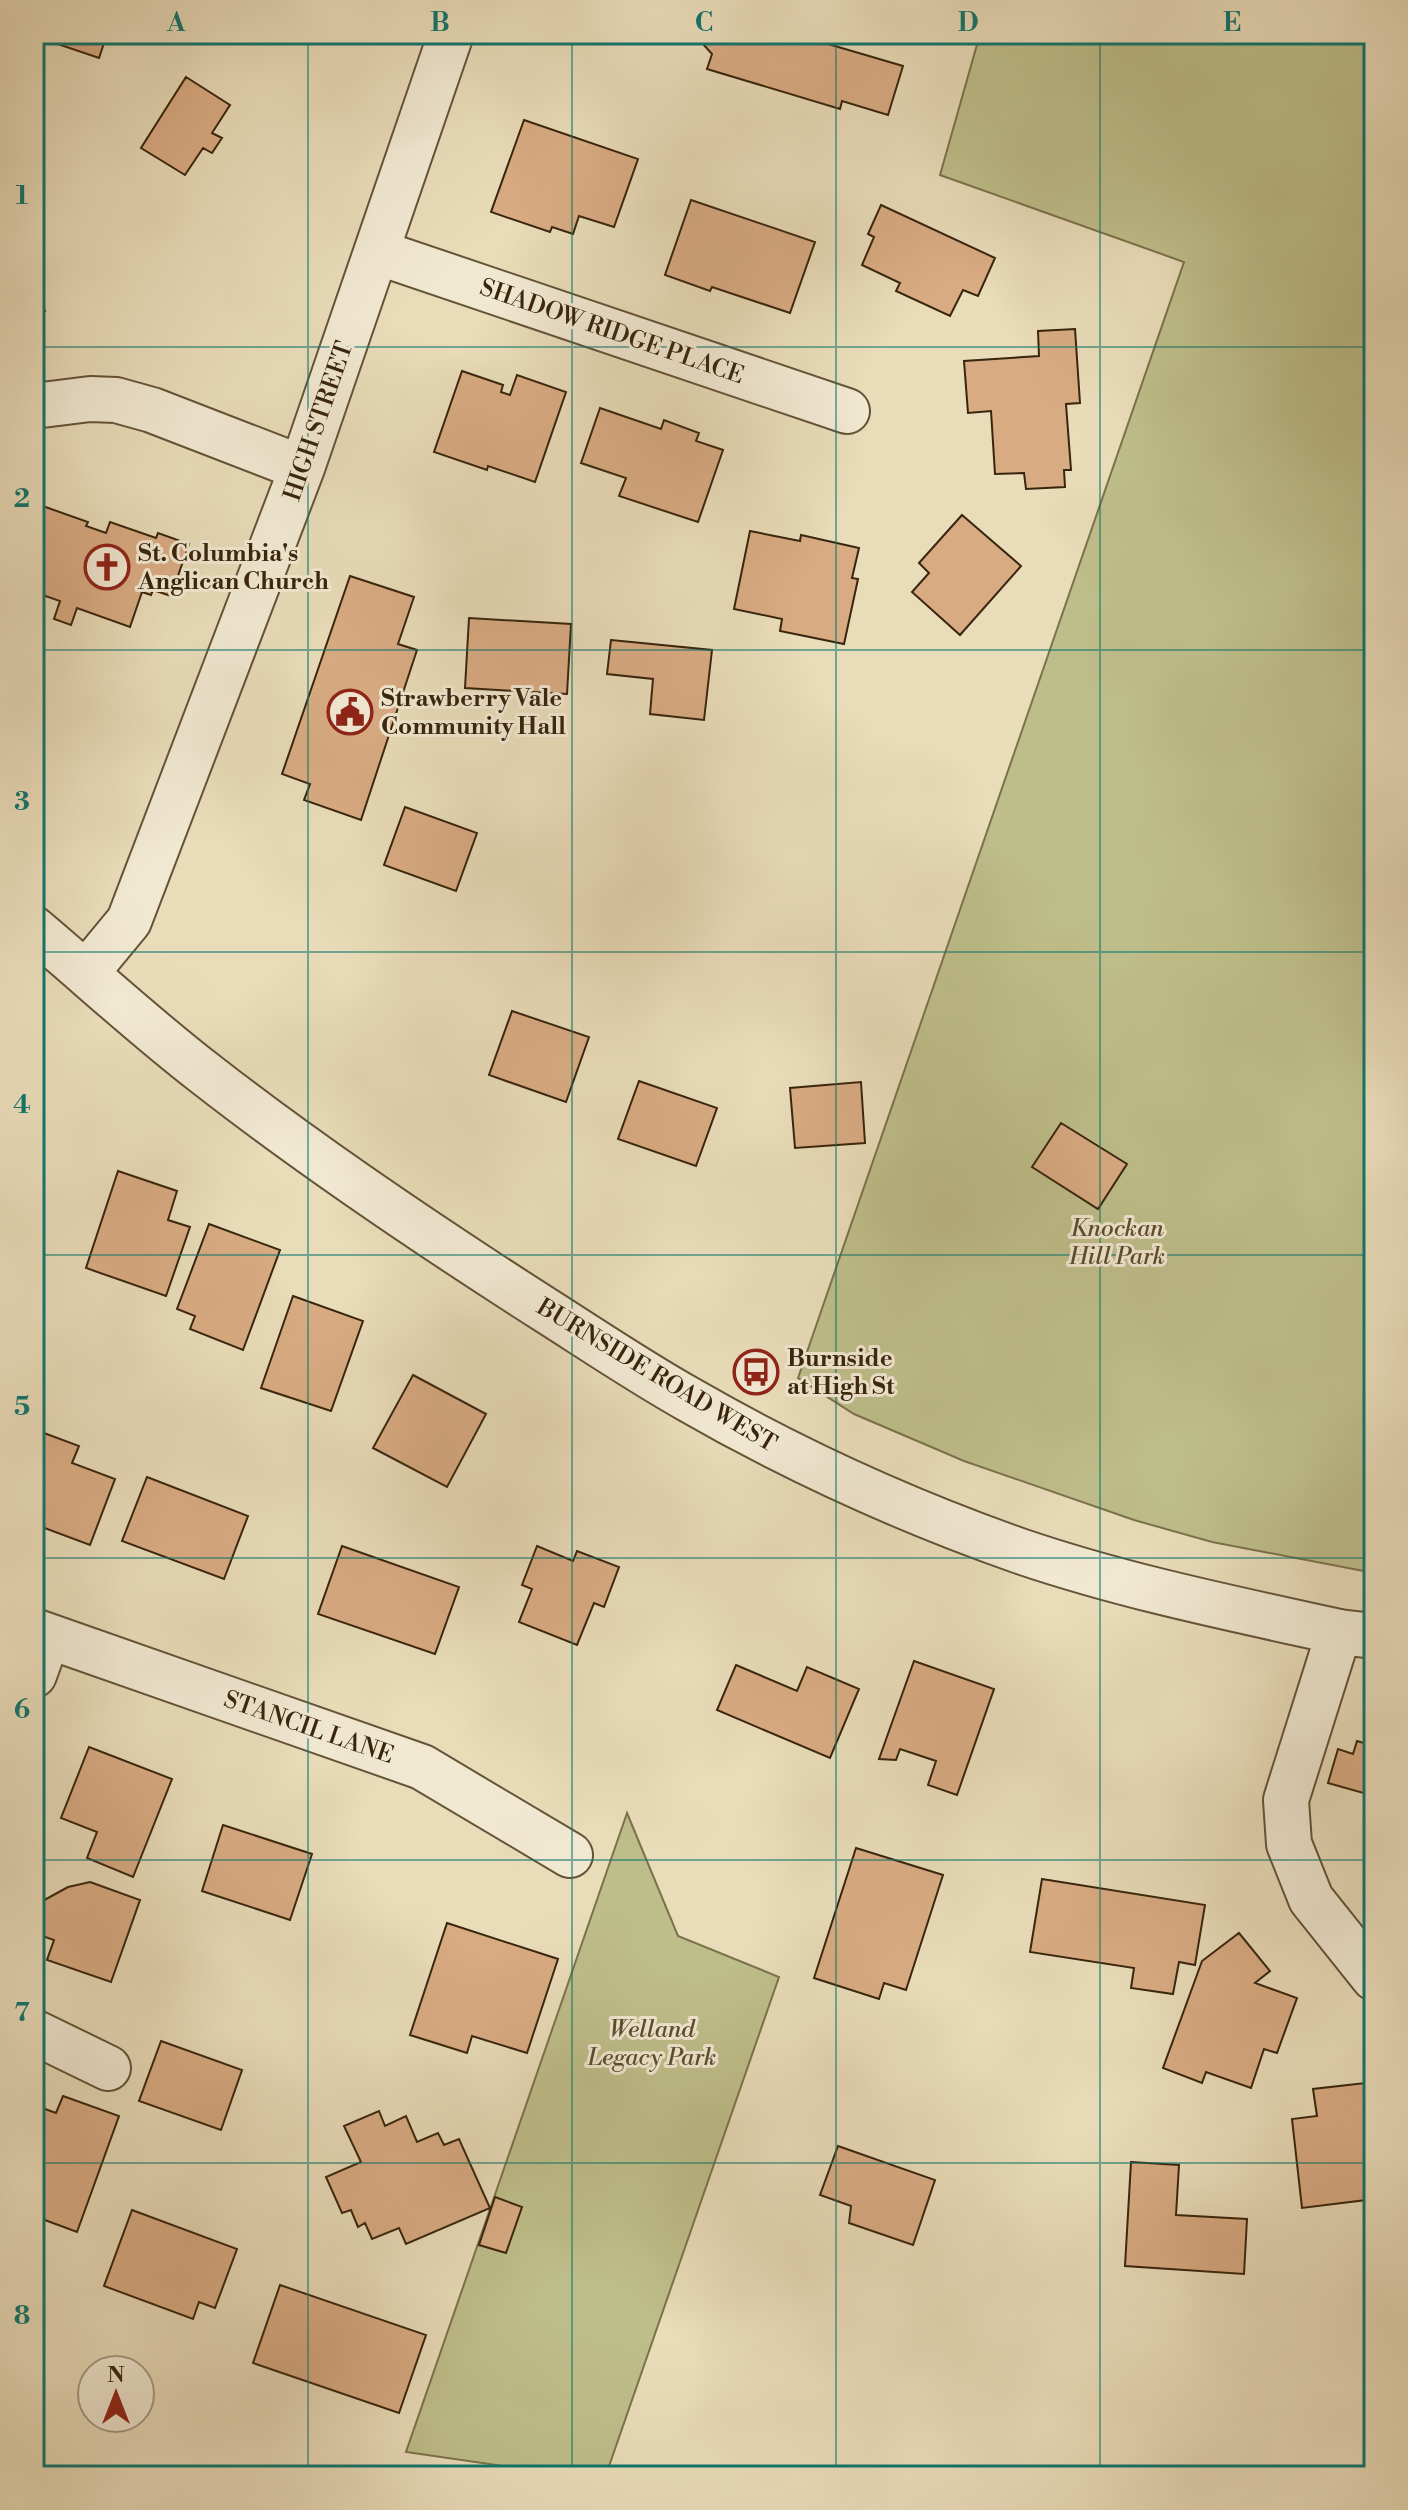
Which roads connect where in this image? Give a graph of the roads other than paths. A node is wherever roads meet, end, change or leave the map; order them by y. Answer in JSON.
{"nodes":[{"id":1,"x":451,"y":34,"type":"edge"},
{"id":2,"x":377,"y":252,"type":"junction"},
{"id":3,"x":34,"y":406,"type":"edge"},
{"id":4,"x":847,"y":411,"type":"dead end"},
{"id":5,"x":302,"y":468,"type":"junction"},
{"id":6,"x":34,"y":929,"type":"edge"},
{"id":7,"x":86,"y":973,"type":"junction"},
{"id":8,"x":1356,"y":1634,"type":"edge"},
{"id":9,"x":39,"y":1648,"type":"edge"},
{"id":10,"x":570,"y":1855,"type":"dead end"},
{"id":11,"x":1374,"y":1978,"type":"edge"},
{"id":12,"x":34,"y":2032,"type":"edge"},
{"id":13,"x":108,"y":2068,"type":"dead end"}],
"edges":[{"from":1,"to":2,"type":"street","name":"HIGH STREET"},
{"from":2,"to":4,"type":"street","name":"SHADOW RIDGE PLACE"},
{"from":2,"to":5,"type":"street","name":"HIGH STREET"},
{"from":3,"to":5,"type":"street"},
{"from":5,"to":7,"type":"street","name":"HIGH STREET"},
{"from":6,"to":7,"type":"street","name":"BURNSIDE ROAD WEST"},
{"from":7,"to":8,"type":"street","name":"BURNSIDE ROAD WEST"},
{"from":8,"to":11,"type":"street"},
{"from":9,"to":10,"type":"street","name":"STANCIL LANE"},
{"from":12,"to":13,"type":"street"}]}
